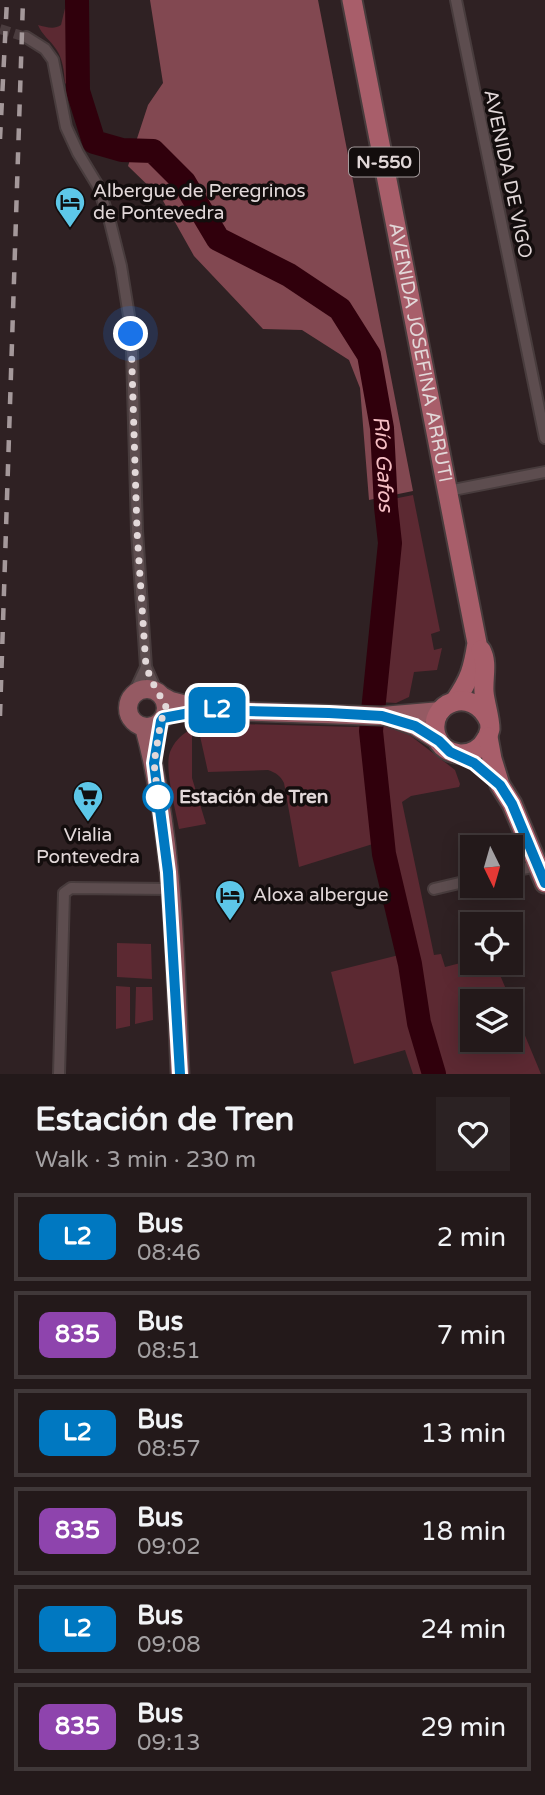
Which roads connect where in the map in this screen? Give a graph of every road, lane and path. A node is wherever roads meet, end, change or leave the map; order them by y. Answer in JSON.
{"nodes":[{"id":1,"x":352,"y":0,"type":"edge"},
{"id":2,"x":456,"y":0,"type":"edge"},
{"id":3,"x":26,"y":37,"type":"tunnel mouth"},
{"id":4,"x":545,"y":438,"type":"edge"},
{"id":5,"x":545,"y":472,"type":"edge"},
{"id":6,"x":448,"y":491,"type":"junction"},
{"id":7,"x":477,"y":643,"type":"junction"},
{"id":8,"x":146,"y":667,"type":"junction"},
{"id":9,"x":134,"y":693,"type":"junction"},
{"id":10,"x":160,"y":694,"type":"junction"},
{"id":11,"x":448,"y":706,"type":"junction"},
{"id":12,"x":206,"y":710,"type":"junction"},
{"id":13,"x":382,"y":716,"type":"junction"},
{"id":14,"x":156,"y":722,"type":"junction"},
{"id":15,"x":488,"y":729,"type":"junction"},
{"id":16,"x":439,"y":741,"type":"junction"},
{"id":17,"x":457,"y":754,"type":"junction"},
{"id":18,"x":500,"y":785,"type":"junction"},
{"id":19,"x":523,"y":873,"type":"edge"},
{"id":20,"x":541,"y":875,"type":"edge"},
{"id":21,"x":460,"y":883,"type":"edge"},
{"id":22,"x":170,"y":889,"type":"junction"},
{"id":23,"x":434,"y":889,"type":"dead end"},
{"id":24,"x":59,"y":1074,"type":"edge"},
{"id":25,"x":180,"y":1074,"type":"edge"}],
"edges":[{"from":1,"to":6,"type":"highway","name":"AVENIDA JOSEFINA ARRUTI","number":"N-550"},
{"from":2,"to":4,"type":"street","name":"AVENIDA DE VIGO"},
{"from":3,"to":8,"type":"street"},
{"from":5,"to":6,"type":"street"},
{"from":6,"to":7,"type":"highway","name":"AVENIDA JOSEFINA ARRUTI","number":"N-550"},
{"from":7,"to":11,"type":"highway","name":"AVENIDA JOSEFINA ARRUTI","number":"N-550"},
{"from":7,"to":15,"type":"highway"},
{"from":8,"to":9,"type":"street"},
{"from":8,"to":10,"type":"street"},
{"from":9,"to":10,"type":"main road"},
{"from":9,"to":14,"type":"main road"},
{"from":10,"to":12,"type":"main road"},
{"from":10,"to":14,"type":"main road"},
{"from":11,"to":13,"type":"main road"},
{"from":11,"to":15,"type":"highway"},
{"from":11,"to":16,"type":"highway"},
{"from":12,"to":13,"type":"main road"},
{"from":12,"to":14,"type":"main road"},
{"from":13,"to":16,"type":"main road"},
{"from":14,"to":22,"type":"main road"},
{"from":15,"to":17,"type":"highway"},
{"from":15,"to":18,"type":"highway"},
{"from":16,"to":17,"type":"highway"},
{"from":17,"to":18,"type":"highway"},
{"from":18,"to":20,"type":"highway"},
{"from":19,"to":20,"type":"street"},
{"from":21,"to":23,"type":"street"},
{"from":22,"to":24,"type":"street"},
{"from":22,"to":25,"type":"main road"}]}
